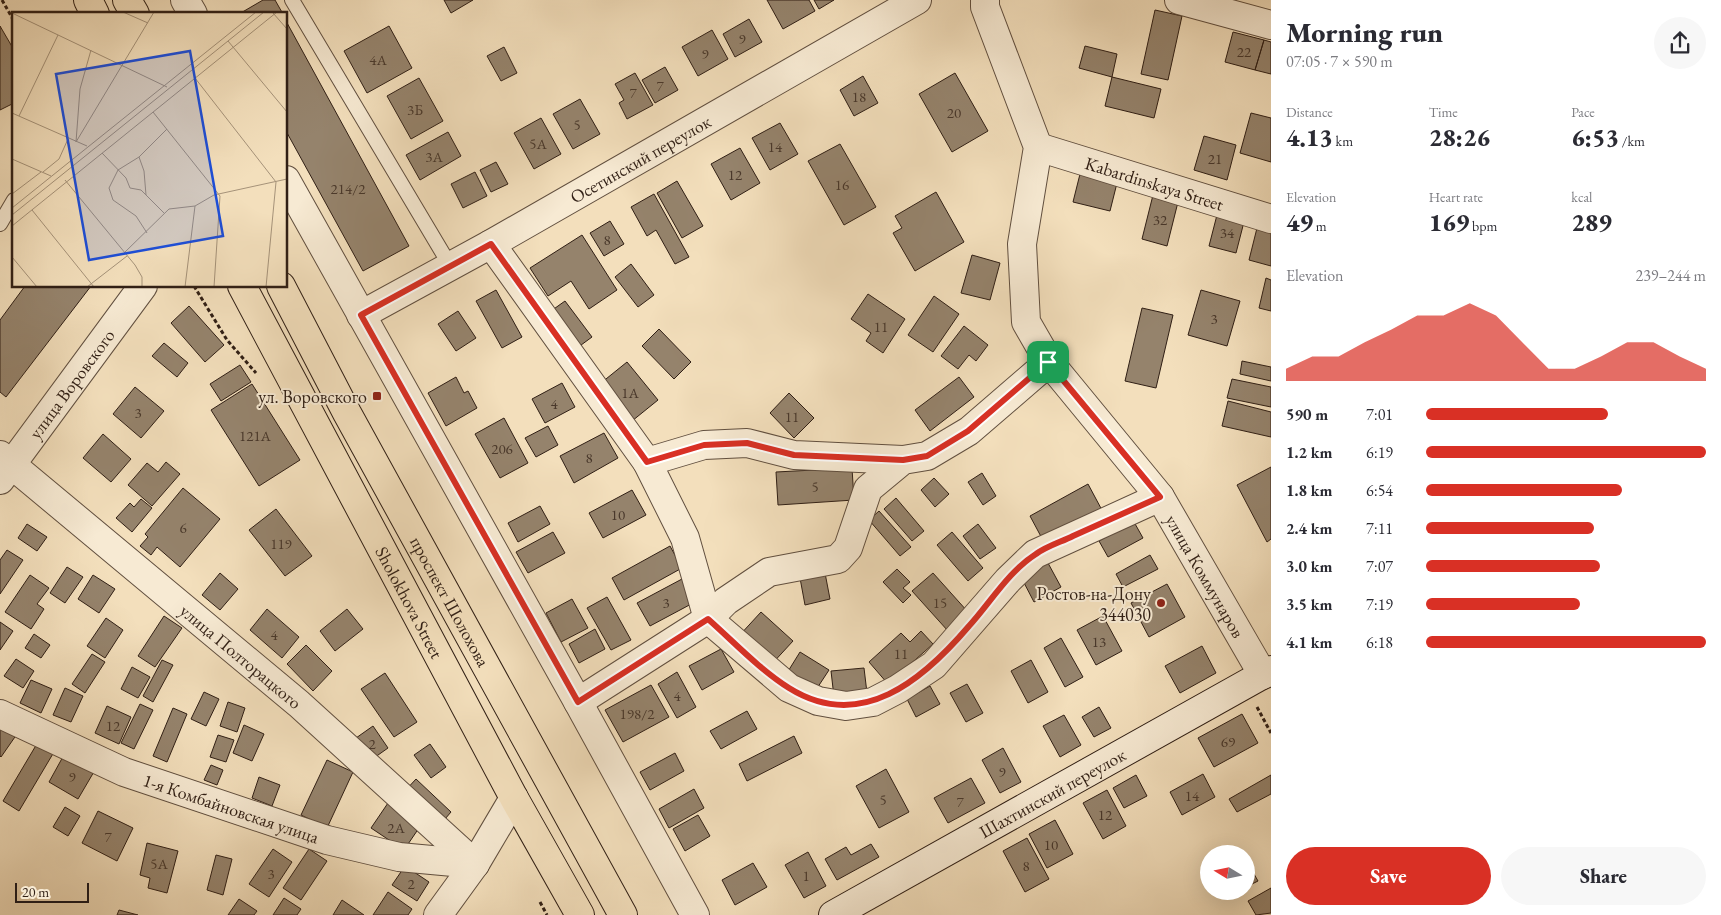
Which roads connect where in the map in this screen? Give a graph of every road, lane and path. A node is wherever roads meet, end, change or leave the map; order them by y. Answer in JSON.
{"nodes":[{"id":1,"x":2,"y":0,"type":"edge"},
{"id":2,"x":88,"y":0,"type":"edge"},
{"id":3,"x":127,"y":0,"type":"edge"},
{"id":4,"x":186,"y":0,"type":"edge"},
{"id":5,"x":292,"y":0,"type":"edge"},
{"id":6,"x":917,"y":0,"type":"edge"},
{"id":7,"x":985,"y":0,"type":"edge"},
{"id":8,"x":1179,"y":0,"type":"edge"},
{"id":9,"x":95,"y":12,"type":"edge"},
{"id":10,"x":134,"y":12,"type":"edge"},
{"id":11,"x":192,"y":12,"type":"edge"},
{"id":12,"x":12,"y":18,"type":"edge"},
{"id":13,"x":1271,"y":25,"type":"edge"},
{"id":14,"x":1038,"y":147,"type":"junction"},
{"id":15,"x":288,"y":184,"type":"edge"},
{"id":16,"x":12,"y":203,"type":"edge"},
{"id":17,"x":1271,"y":218,"type":"edge"},
{"id":18,"x":0,"y":224,"type":"edge"},
{"id":19,"x":491,"y":244,"type":"junction"},
{"id":20,"x":451,"y":267,"type":"junction"},
{"id":21,"x":141,"y":288,"type":"edge"},
{"id":22,"x":243,"y":288,"type":"edge"},
{"id":23,"x":283,"y":288,"type":"edge"},
{"id":24,"x":361,"y":315,"type":"junction"},
{"id":25,"x":1048,"y":362,"type":"junction"},
{"id":26,"x":903,"y":460,"type":"junction"},
{"id":27,"x":647,"y":462,"type":"junction"},
{"id":28,"x":4,"y":466,"type":"edge"},
{"id":29,"x":1160,"y":497,"type":"junction"},
{"id":30,"x":708,"y":619,"type":"junction"},
{"id":31,"x":1267,"y":672,"type":"edge"},
{"id":32,"x":578,"y":702,"type":"junction"},
{"id":33,"x":0,"y":714,"type":"edge"},
{"id":34,"x":514,"y":798,"type":"junction"},
{"id":35,"x":475,"y":864,"type":"junction"},
{"id":36,"x":440,"y":914,"type":"edge"},
{"id":37,"x":580,"y":915,"type":"edge"},
{"id":38,"x":622,"y":915,"type":"edge"},
{"id":39,"x":695,"y":915,"type":"edge"},
{"id":40,"x":833,"y":915,"type":"edge"}],
"edges":[{"from":1,"to":12,"type":"path"},
{"from":2,"to":9,"type":"main road"},
{"from":3,"to":10,"type":"main road"},
{"from":4,"to":11,"type":"street"},
{"from":5,"to":20,"type":"lane"},
{"from":6,"to":19,"type":"street","name":"Осетинский переулок"},
{"from":7,"to":14,"type":"street"},
{"from":8,"to":13,"type":"street"},
{"from":14,"to":17,"type":"street","name":"Kabardinskaya Street"},
{"from":14,"to":25,"type":"street","name":"улица Коммунаров"},
{"from":15,"to":24,"type":"street"},
{"from":16,"to":18,"type":"lane"},
{"from":19,"to":20,"type":"street","name":"Осетинский переулок"},
{"from":19,"to":27,"type":"street"},
{"from":20,"to":24,"type":"street","name":"Осетинский переулок"},
{"from":21,"to":28,"type":"street","name":"улица Воровского"},
{"from":22,"to":34,"type":"main road","name":"Sholokhova Street"},
{"from":23,"to":38,"type":"main road","name":"проспект Шолохова"},
{"from":24,"to":32,"type":"street"},
{"from":25,"to":26,"type":"street"},
{"from":25,"to":29,"type":"street","name":"улица Коммунаров"},
{"from":26,"to":27,"type":"street"},
{"from":26,"to":30,"type":"street"},
{"from":27,"to":30,"type":"street"},
{"from":28,"to":35,"type":"street","name":"улица Полторацкого"},
{"from":29,"to":30,"type":"street"},
{"from":29,"to":31,"type":"street","name":"улица Коммунаров"},
{"from":30,"to":32,"type":"street"},
{"from":31,"to":40,"type":"street","name":"Шахтинский переулок"},
{"from":32,"to":39,"type":"street"},
{"from":33,"to":35,"type":"street","name":"1-я Комбайновская улица"},
{"from":34,"to":35,"type":"street"},
{"from":34,"to":37,"type":"main road","name":"Sholokhova Street"},
{"from":35,"to":36,"type":"street"}]}
